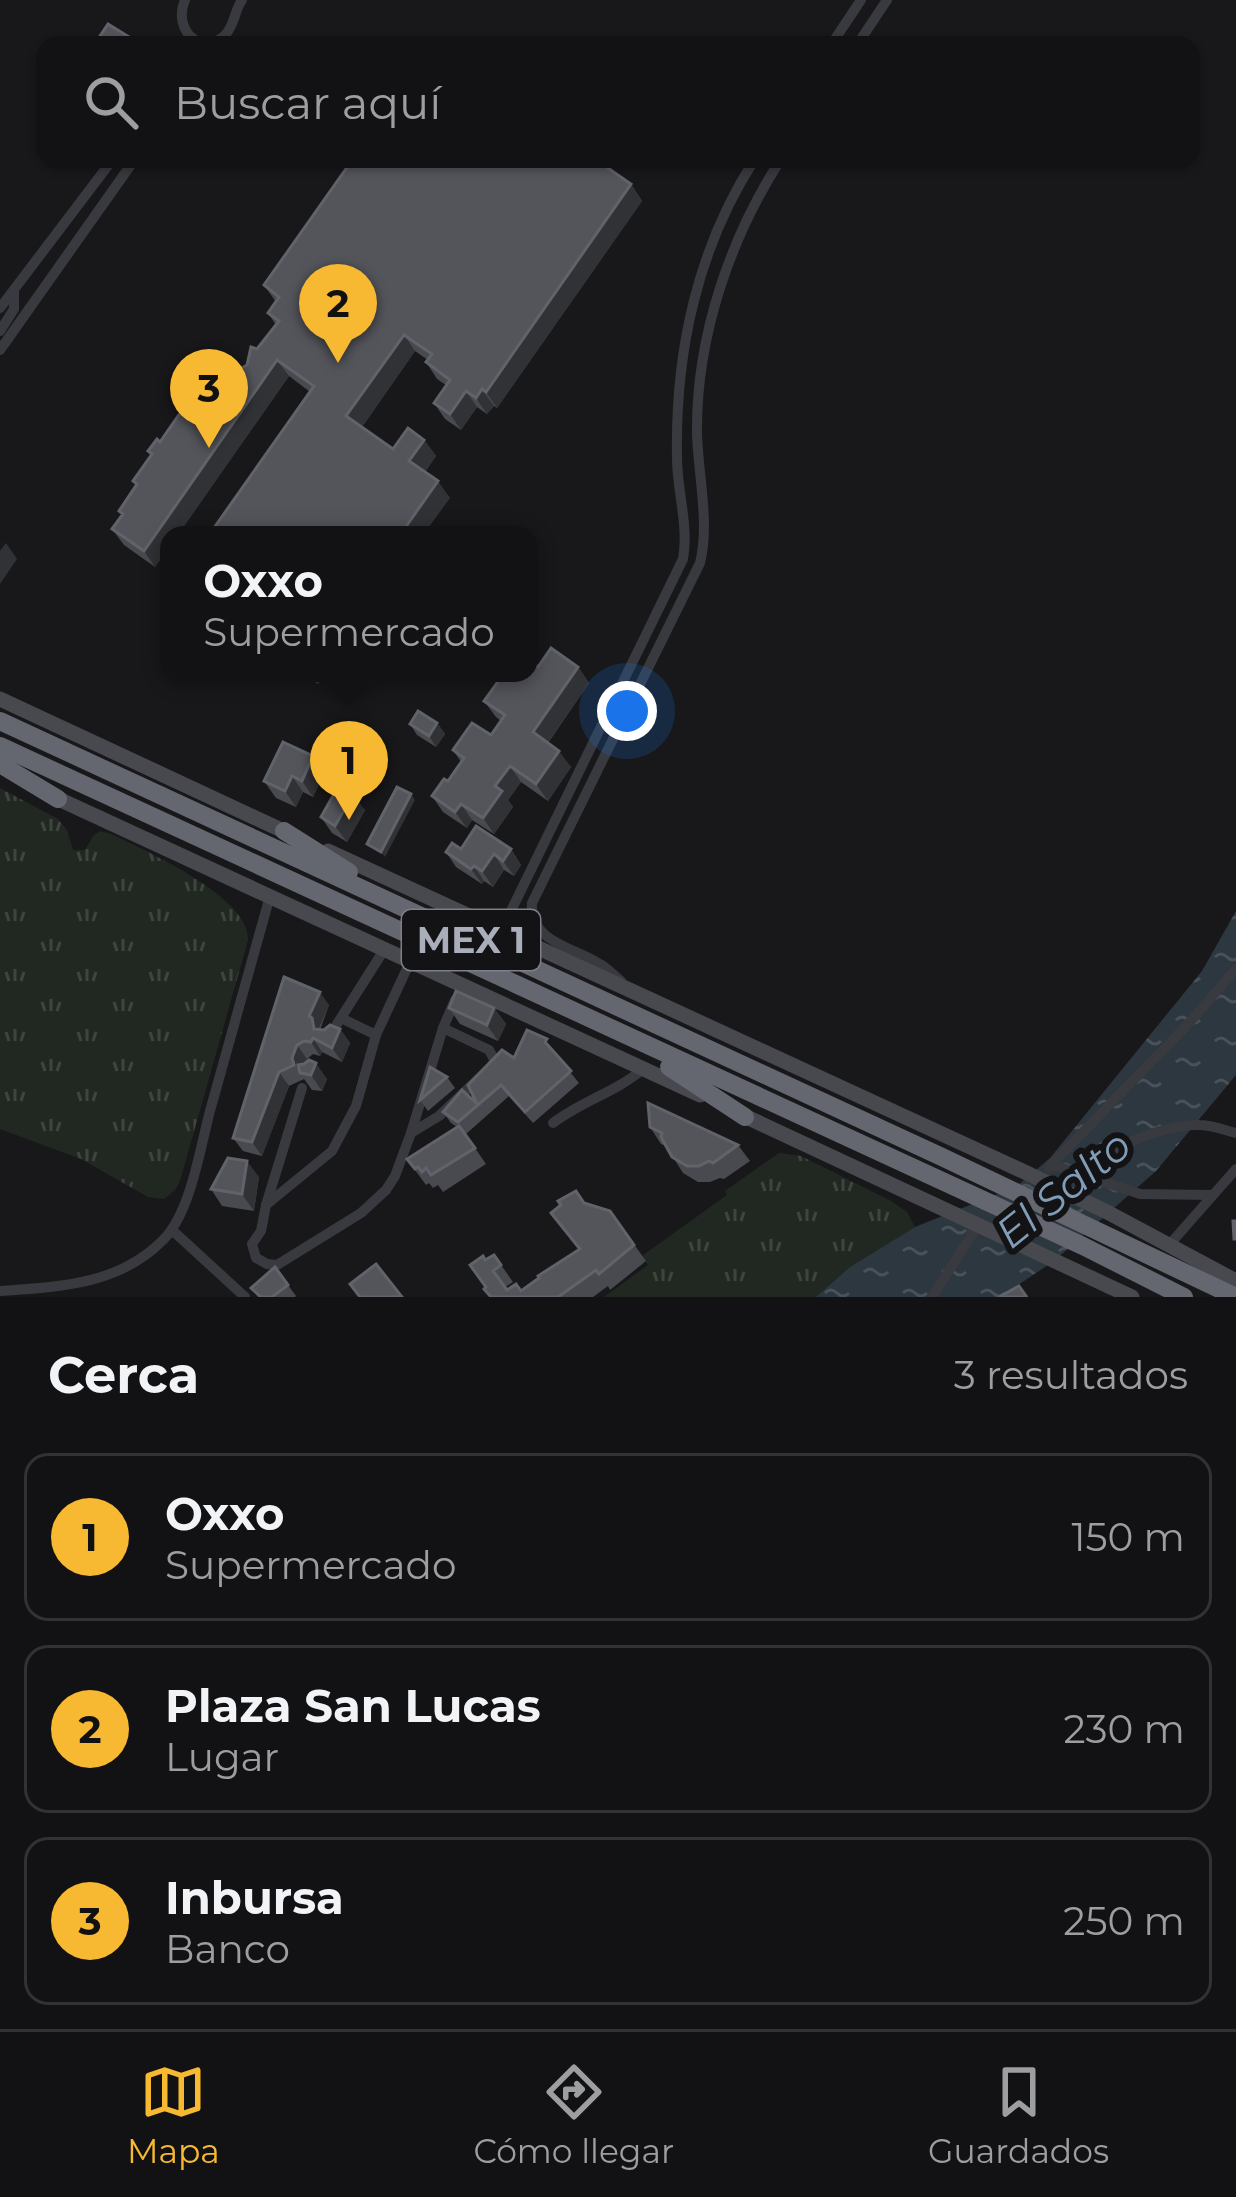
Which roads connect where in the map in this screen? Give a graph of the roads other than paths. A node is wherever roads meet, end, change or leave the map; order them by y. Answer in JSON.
{"nodes":[{"id":1,"x":185,"y":0,"type":"edge"},
{"id":2,"x":242,"y":0,"type":"edge"},
{"id":3,"x":861,"y":0,"type":"edge"},
{"id":4,"x":887,"y":0,"type":"edge"},
{"id":5,"x":170,"y":1,"type":"edge"},
{"id":6,"x":231,"y":6,"type":"edge"},
{"id":7,"x":181,"y":21,"type":"junction"},
{"id":8,"x":180,"y":36,"type":"edge"},
{"id":9,"x":189,"y":36,"type":"edge"},
{"id":10,"x":222,"y":36,"type":"edge"},
{"id":11,"x":837,"y":36,"type":"edge"},
{"id":12,"x":863,"y":36,"type":"edge"},
{"id":13,"x":106,"y":168,"type":"edge"},
{"id":14,"x":129,"y":168,"type":"edge"},
{"id":15,"x":750,"y":168,"type":"edge"},
{"id":16,"x":776,"y":168,"type":"edge"},
{"id":17,"x":14,"y":290,"type":"junction"},
{"id":18,"x":0,"y":308,"type":"edge"},
{"id":19,"x":0,"y":331,"type":"edge"},
{"id":20,"x":0,"y":350,"type":"edge"},
{"id":21,"x":0,"y":699,"type":"edge"},
{"id":22,"x":0,"y":721,"type":"edge"},
{"id":23,"x":0,"y":746,"type":"edge"},
{"id":24,"x":0,"y":768,"type":"edge"},
{"id":25,"x":58,"y":799,"type":"joint"},
{"id":26,"x":284,"y":831,"type":"junction"},
{"id":27,"x":270,"y":896,"type":"junction"},
{"id":28,"x":435,"y":923,"type":"junction"},
{"id":29,"x":492,"y":926,"type":"junction"},
{"id":30,"x":383,"y":950,"type":"junction"},
{"id":31,"x":410,"y":962,"type":"junction"},
{"id":32,"x":1236,"y":968,"type":"edge"},
{"id":33,"x":461,"y":986,"type":"junction"},
{"id":34,"x":630,"y":990,"type":"junction"},
{"id":35,"x":340,"y":1018,"type":"junction"},
{"id":36,"x":443,"y":1028,"type":"junction"},
{"id":37,"x":614,"y":1032,"type":"junction"},
{"id":38,"x":330,"y":1035,"type":"edge"},
{"id":39,"x":376,"y":1035,"type":"junction"},
{"id":40,"x":644,"y":1069,"type":"junction"},
{"id":41,"x":302,"y":1088,"type":"edge"},
{"id":42,"x":745,"y":1117,"type":"junction"},
{"id":43,"x":554,"y":1123,"type":"dead end"},
{"id":44,"x":411,"y":1133,"type":"junction"},
{"id":45,"x":1236,"y":1133,"type":"edge"},
{"id":46,"x":1051,"y":1165,"type":"junction"},
{"id":47,"x":1236,"y":1169,"type":"edge"},
{"id":48,"x":1074,"y":1172,"type":"junction"},
{"id":49,"x":1038,"y":1179,"type":"junction"},
{"id":50,"x":1212,"y":1196,"type":"junction"},
{"id":51,"x":266,"y":1205,"type":"junction"},
{"id":52,"x":1098,"y":1219,"type":"junction"},
{"id":53,"x":978,"y":1225,"type":"junction"},
{"id":54,"x":172,"y":1231,"type":"junction"},
{"id":55,"x":1170,"y":1244,"type":"junction"},
{"id":56,"x":1047,"y":1258,"type":"junction"},
{"id":57,"x":1236,"y":1281,"type":"edge"},
{"id":58,"x":0,"y":1291,"type":"edge"},
{"id":59,"x":245,"y":1297,"type":"edge"},
{"id":60,"x":932,"y":1297,"type":"edge"},
{"id":61,"x":1132,"y":1297,"type":"edge"},
{"id":62,"x":1184,"y":1297,"type":"edge"},
{"id":63,"x":1236,"y":1297,"type":"edge"}],
"edges":[{"from":1,"to":7,"type":"street"},
{"from":2,"to":6,"type":"street"},
{"from":3,"to":11,"type":"street"},
{"from":4,"to":12,"type":"street"},
{"from":5,"to":7,"type":"street"},
{"from":6,"to":10,"type":"street"},
{"from":7,"to":8,"type":"street"},
{"from":7,"to":9,"type":"street"},
{"from":13,"to":17,"type":"street"},
{"from":14,"to":20,"type":"street"},
{"from":15,"to":29,"type":"street"},
{"from":16,"to":34,"type":"street"},
{"from":17,"to":18,"type":"street"},
{"from":17,"to":19,"type":"street"},
{"from":21,"to":26,"type":"main road"},
{"from":22,"to":28,"type":"highway","number":"MEX 1"},
{"from":23,"to":37,"type":"highway","number":"MEX 1"},
{"from":24,"to":25,"type":"highway"},
{"from":25,"to":27,"type":"main road"},
{"from":26,"to":28,"type":"highway"},
{"from":26,"to":29,"type":"main road"},
{"from":27,"to":30,"type":"main road"},
{"from":27,"to":54,"type":"street"},
{"from":28,"to":52,"type":"highway","number":"MEX 1"},
{"from":29,"to":34,"type":"main road"},
{"from":30,"to":31,"type":"main road"},
{"from":30,"to":35,"type":"street"},
{"from":31,"to":33,"type":"main road"},
{"from":31,"to":39,"type":"street"},
{"from":32,"to":46,"type":"street"},
{"from":33,"to":36,"type":"street"},
{"from":33,"to":40,"type":"main road"},
{"from":34,"to":49,"type":"main road"},
{"from":35,"to":38,"type":"street"},
{"from":35,"to":39,"type":"street"},
{"from":36,"to":44,"type":"street"},
{"from":36,"to":44,"type":"street"},
{"from":37,"to":42,"type":"highway"},
{"from":37,"to":62,"type":"highway","number":"MEX 1"},
{"from":39,"to":51,"type":"street"},
{"from":40,"to":42,"type":"main road"},
{"from":40,"to":43,"type":"street"},
{"from":41,"to":51,"type":"street"},
{"from":42,"to":53,"type":"main road"},
{"from":44,"to":51,"type":"street"},
{"from":45,"to":48,"type":"street"},
{"from":46,"to":48,"type":"street"},
{"from":46,"to":49,"type":"street"},
{"from":47,"to":50,"type":"street"},
{"from":48,"to":50,"type":"street"},
{"from":49,"to":52,"type":"main road"},
{"from":49,"to":53,"type":"main road"},
{"from":50,"to":55,"type":"street"},
{"from":52,"to":55,"type":"main road"},
{"from":52,"to":56,"type":"main road"},
{"from":52,"to":63,"type":"highway","number":"MEX 1"},
{"from":53,"to":56,"type":"main road"},
{"from":53,"to":60,"type":"street"},
{"from":54,"to":58,"type":"street"},
{"from":54,"to":59,"type":"street"},
{"from":55,"to":57,"type":"main road"},
{"from":56,"to":61,"type":"main road"}]}
